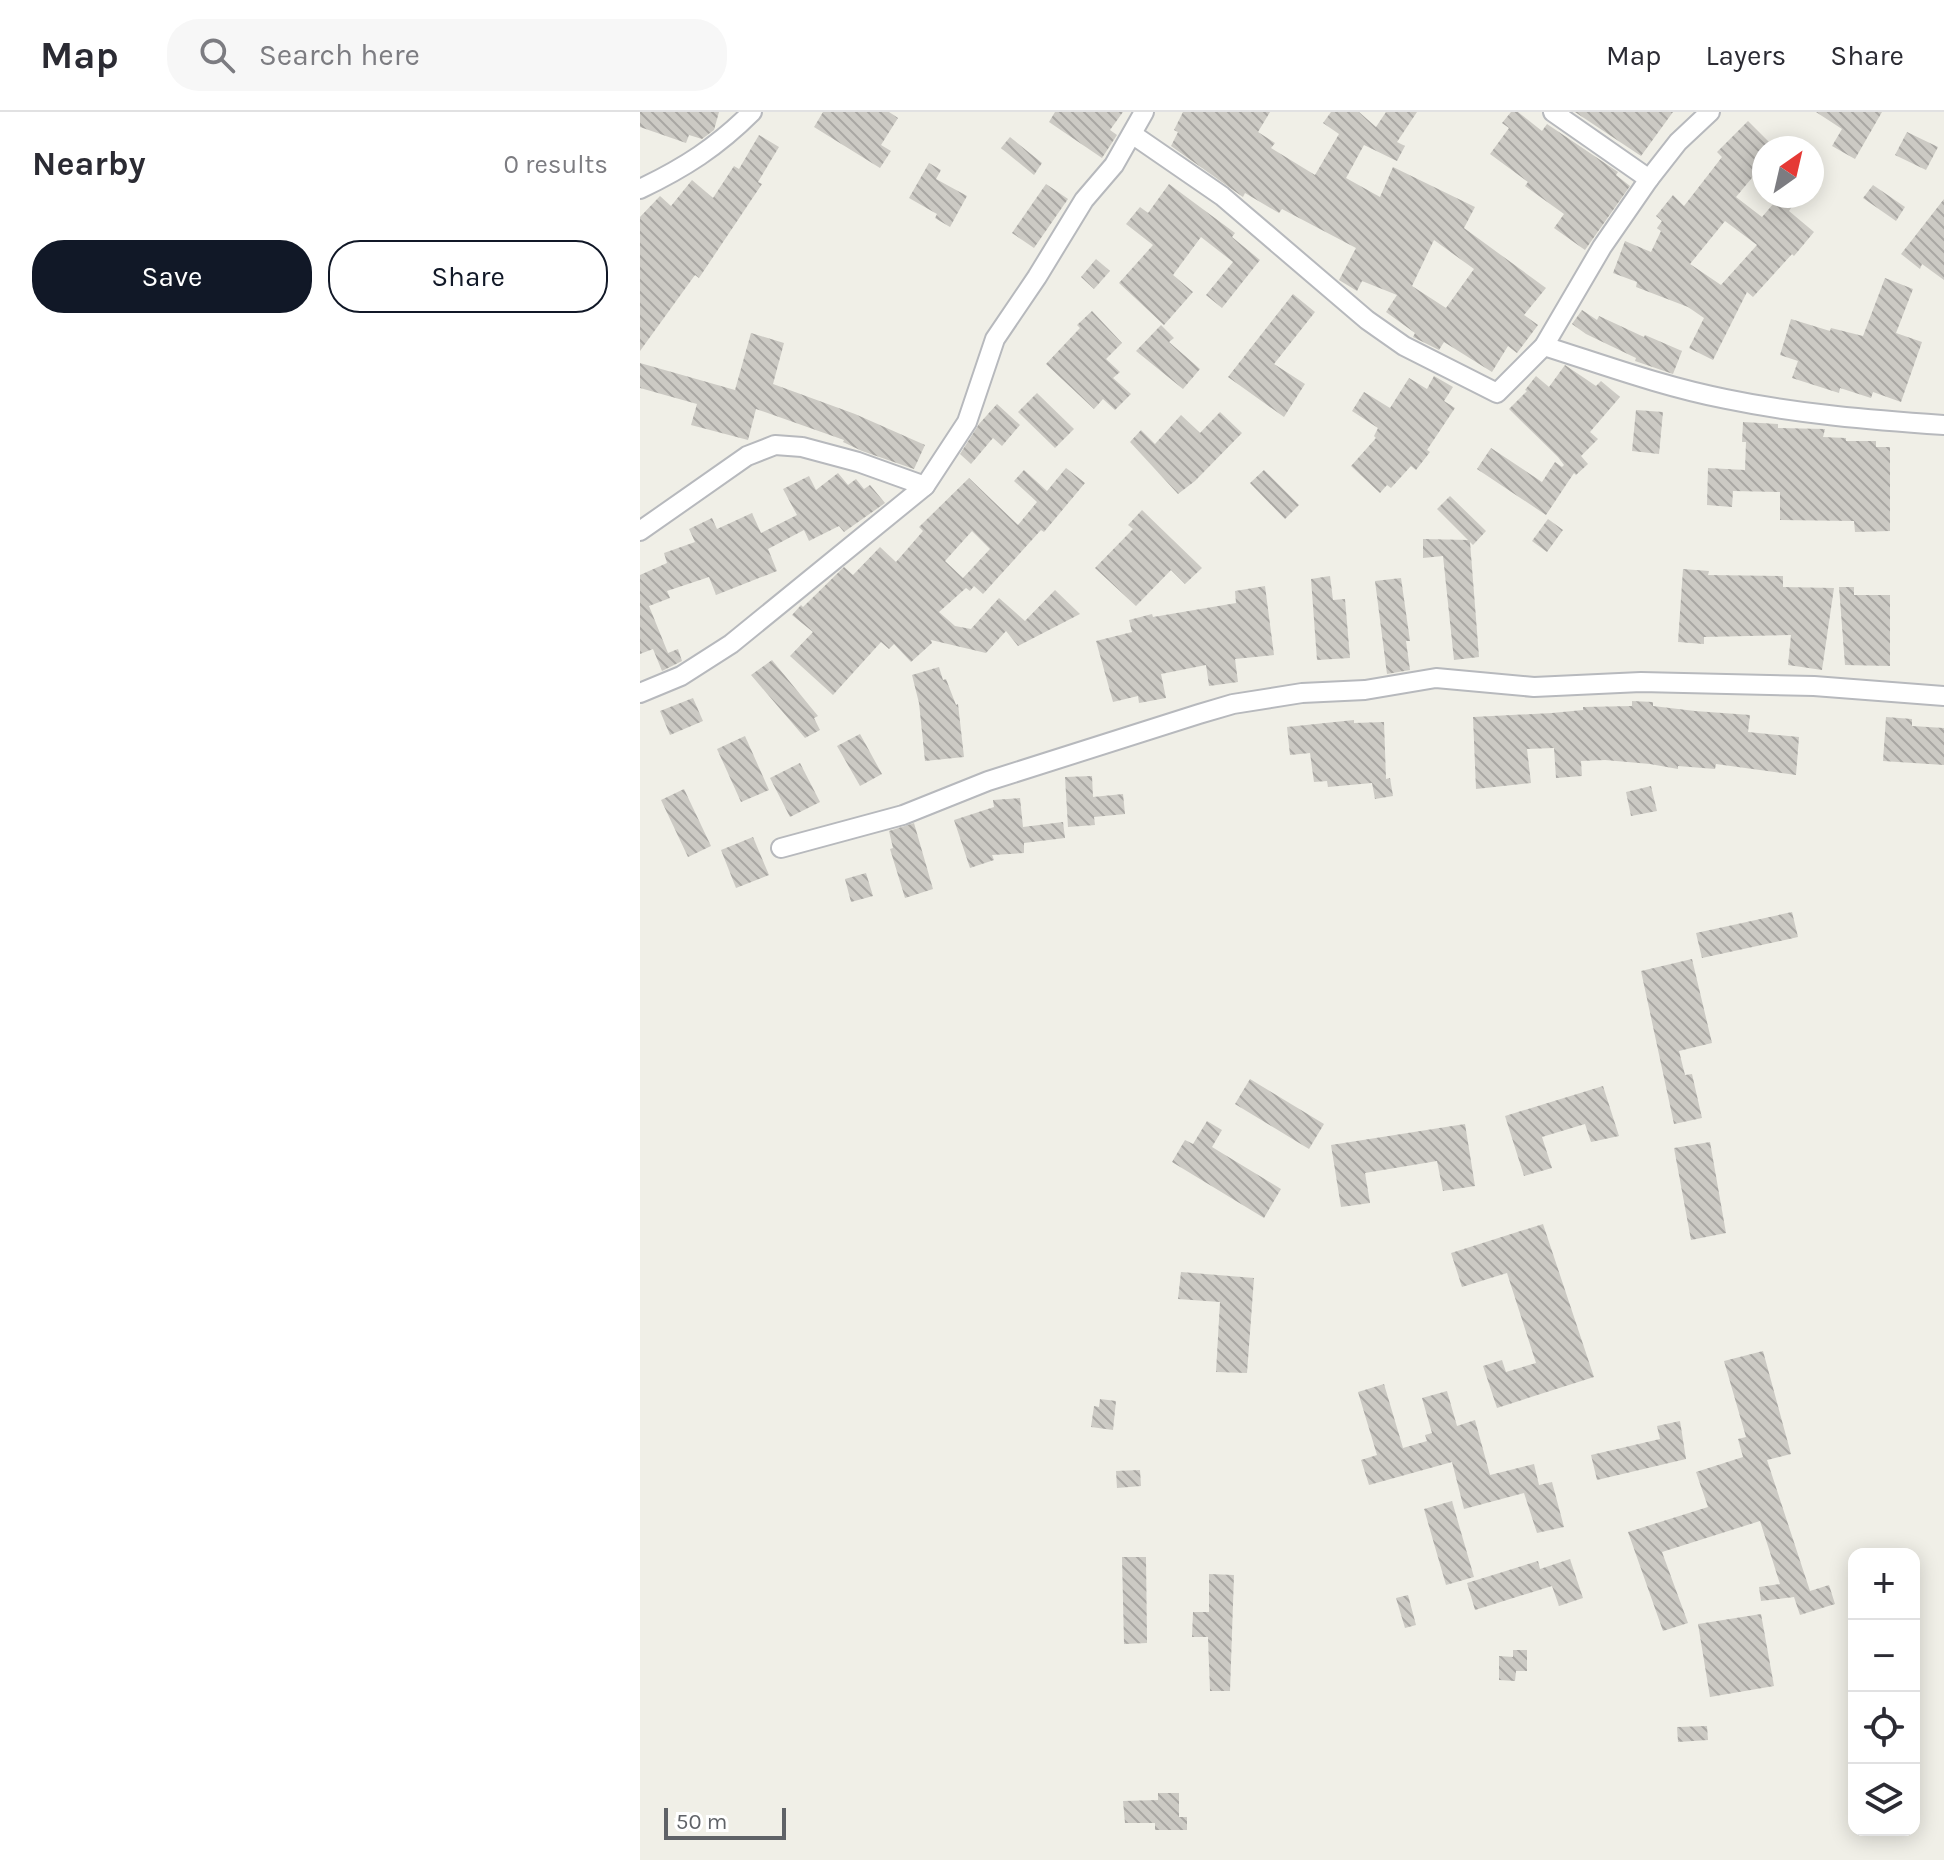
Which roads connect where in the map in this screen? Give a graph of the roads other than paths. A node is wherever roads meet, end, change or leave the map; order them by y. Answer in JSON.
{"nodes":[{"id":1,"x":752,"y":112,"type":"edge"},
{"id":2,"x":1144,"y":112,"type":"edge"},
{"id":3,"x":1553,"y":112,"type":"edge"},
{"id":4,"x":1710,"y":112,"type":"edge"},
{"id":5,"x":1132,"y":134,"type":"junction"},
{"id":6,"x":1649,"y":179,"type":"junction"},
{"id":7,"x":640,"y":189,"type":"edge"},
{"id":8,"x":1544,"y":346,"type":"junction"},
{"id":9,"x":1944,"y":425,"type":"edge"},
{"id":10,"x":925,"y":486,"type":"junction"},
{"id":11,"x":640,"y":531,"type":"edge"},
{"id":12,"x":640,"y":693,"type":"edge"},
{"id":13,"x":1944,"y":696,"type":"edge"},
{"id":14,"x":781,"y":848,"type":"dead end"}],
"edges":[{"from":1,"to":7,"type":"street"},
{"from":2,"to":5,"type":"street"},
{"from":3,"to":6,"type":"street"},
{"from":4,"to":6,"type":"street"},
{"from":5,"to":8,"type":"street"},
{"from":5,"to":10,"type":"street"},
{"from":6,"to":8,"type":"street"},
{"from":8,"to":9,"type":"street"},
{"from":10,"to":11,"type":"street"},
{"from":10,"to":12,"type":"street"},
{"from":13,"to":14,"type":"street"}]}
